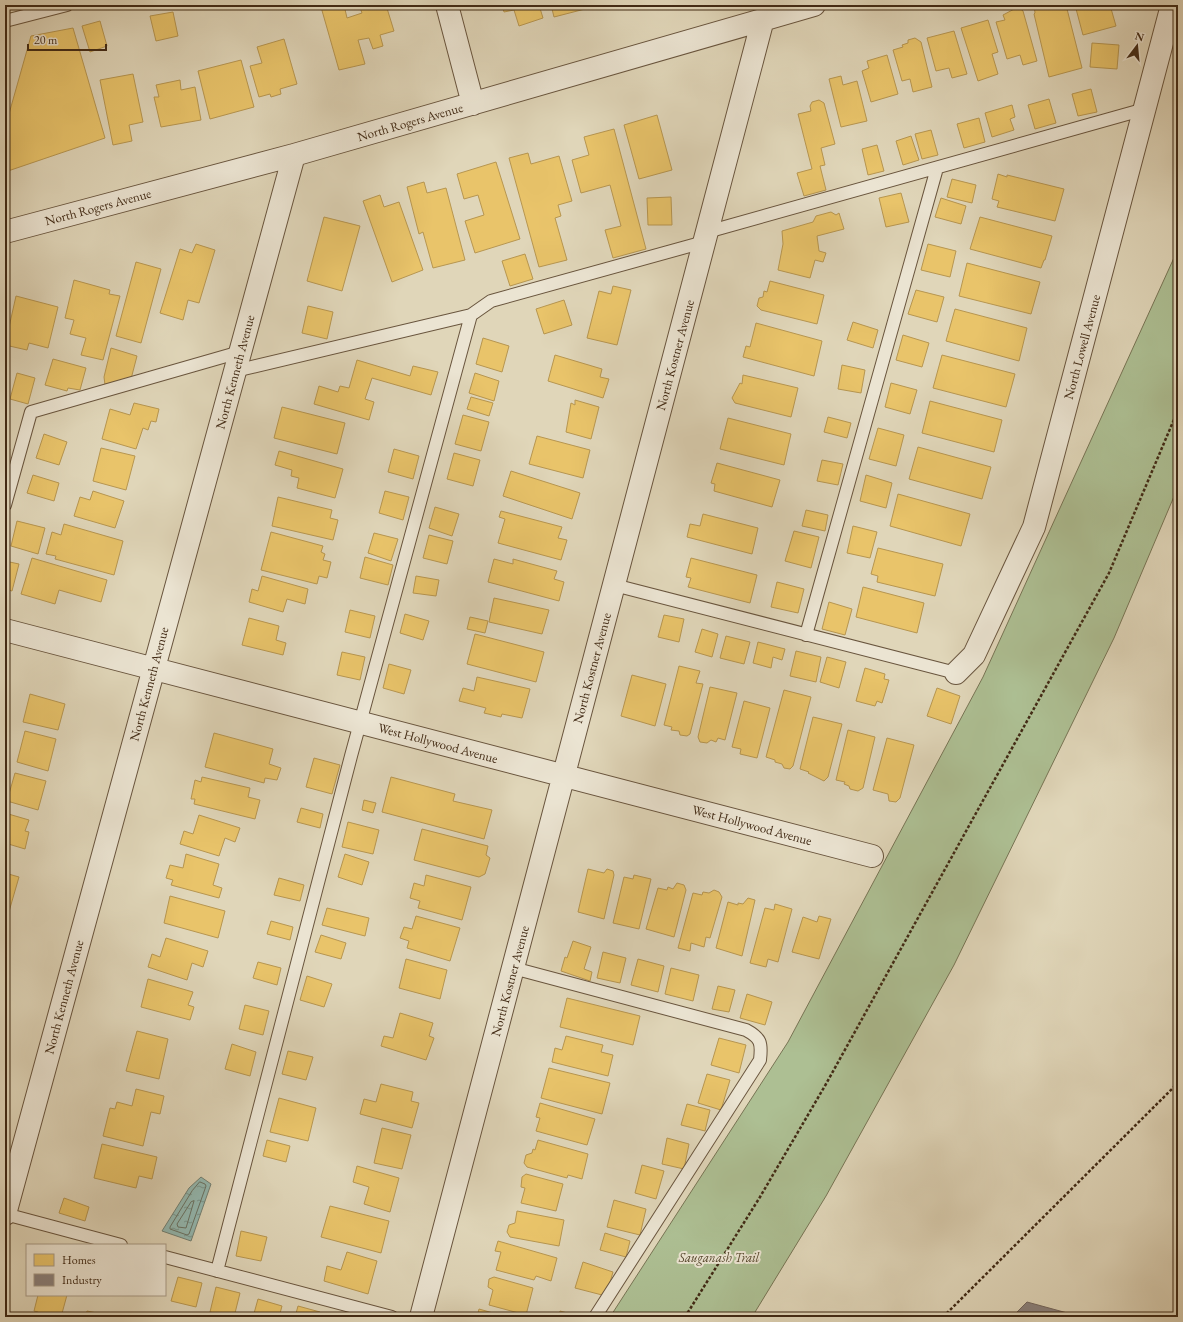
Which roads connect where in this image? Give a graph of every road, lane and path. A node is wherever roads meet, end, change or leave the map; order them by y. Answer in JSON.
{"nodes":[{"id":1,"x":67,"y":5,"type":"edge"},
{"id":2,"x":447,"y":5,"type":"edge"},
{"id":3,"x":814,"y":5,"type":"edge"},
{"id":4,"x":1172,"y":5,"type":"edge"},
{"id":5,"x":763,"y":19,"type":"junction"},
{"id":6,"x":5,"y":21,"type":"edge"},
{"id":7,"x":473,"y":104,"type":"junction"},
{"id":8,"x":1145,"y":109,"type":"junction"},
{"id":9,"x":294,"y":155,"type":"junction"},
{"id":10,"x":937,"y":168,"type":"junction"},
{"id":11,"x":5,"y":232,"type":"edge"},
{"id":12,"x":706,"y":237,"type":"junction"},
{"id":13,"x":471,"y":315,"type":"junction"},
{"id":14,"x":238,"y":362,"type":"junction"},
{"id":15,"x":1178,"y":410,"type":"edge"},
{"id":16,"x":5,"y":506,"type":"edge"},
{"id":17,"x":614,"y":585,"type":"junction"},
{"id":18,"x":5,"y":630,"type":"edge"},
{"id":19,"x":806,"y":635,"type":"junction"},
{"id":20,"x":154,"y":669,"type":"junction"},
{"id":21,"x":956,"y":673,"type":"joint"},
{"id":22,"x":360,"y":723,"type":"junction"},
{"id":23,"x":564,"y":776,"type":"junction"},
{"id":24,"x":872,"y":856,"type":"dead end"},
{"id":25,"x":513,"y":968,"type":"junction"},
{"id":26,"x":1178,"y":1083,"type":"edge"},
{"id":27,"x":5,"y":1214,"type":"edge"},
{"id":28,"x":117,"y":1244,"type":"edge"},
{"id":29,"x":166,"y":1257,"type":"edge"},
{"id":30,"x":217,"y":1270,"type":"junction"},
{"id":31,"x":392,"y":1317,"type":"edge"},
{"id":32,"x":421,"y":1317,"type":"edge"},
{"id":33,"x":595,"y":1317,"type":"edge"},
{"id":34,"x":684,"y":1317,"type":"edge"},
{"id":35,"x":943,"y":1317,"type":"edge"}],
"edges":[{"from":1,"to":6,"type":"lane"},
{"from":2,"to":7,"type":"street"},
{"from":3,"to":5,"type":"street","name":"North Rogers Avenue"},
{"from":4,"to":8,"type":"street","name":"North Lowell Avenue"},
{"from":5,"to":7,"type":"street","name":"North Rogers Avenue"},
{"from":5,"to":12,"type":"street","name":"North Kostner Avenue"},
{"from":7,"to":9,"type":"street","name":"North Rogers Avenue"},
{"from":8,"to":10,"type":"lane"},
{"from":8,"to":21,"type":"street","name":"North Lowell Avenue"},
{"from":9,"to":11,"type":"street","name":"North Rogers Avenue"},
{"from":9,"to":14,"type":"street","name":"North Kenneth Avenue"},
{"from":10,"to":12,"type":"lane"},
{"from":10,"to":19,"type":"lane"},
{"from":12,"to":13,"type":"lane"},
{"from":12,"to":17,"type":"street","name":"North Kostner Avenue"},
{"from":13,"to":14,"type":"lane"},
{"from":13,"to":22,"type":"lane"},
{"from":14,"to":16,"type":"lane"},
{"from":14,"to":20,"type":"street","name":"North Kenneth Avenue"},
{"from":15,"to":34,"type":"path"},
{"from":17,"to":19,"type":"lane"},
{"from":17,"to":23,"type":"street","name":"North Kostner Avenue"},
{"from":18,"to":20,"type":"street","name":"West Hollywood Avenue"},
{"from":19,"to":21,"type":"lane"},
{"from":20,"to":22,"type":"street","name":"West Hollywood Avenue"},
{"from":20,"to":27,"type":"street","name":"North Kenneth Avenue"},
{"from":22,"to":23,"type":"street","name":"West Hollywood Avenue"},
{"from":22,"to":30,"type":"lane"},
{"from":23,"to":24,"type":"street","name":"West Hollywood Avenue"},
{"from":23,"to":25,"type":"street","name":"North Kostner Avenue"},
{"from":25,"to":32,"type":"street","name":"North Kostner Avenue"},
{"from":25,"to":33,"type":"lane"},
{"from":26,"to":35,"type":"path"},
{"from":27,"to":28,"type":"lane"},
{"from":29,"to":30,"type":"lane"},
{"from":30,"to":31,"type":"lane"}]}
